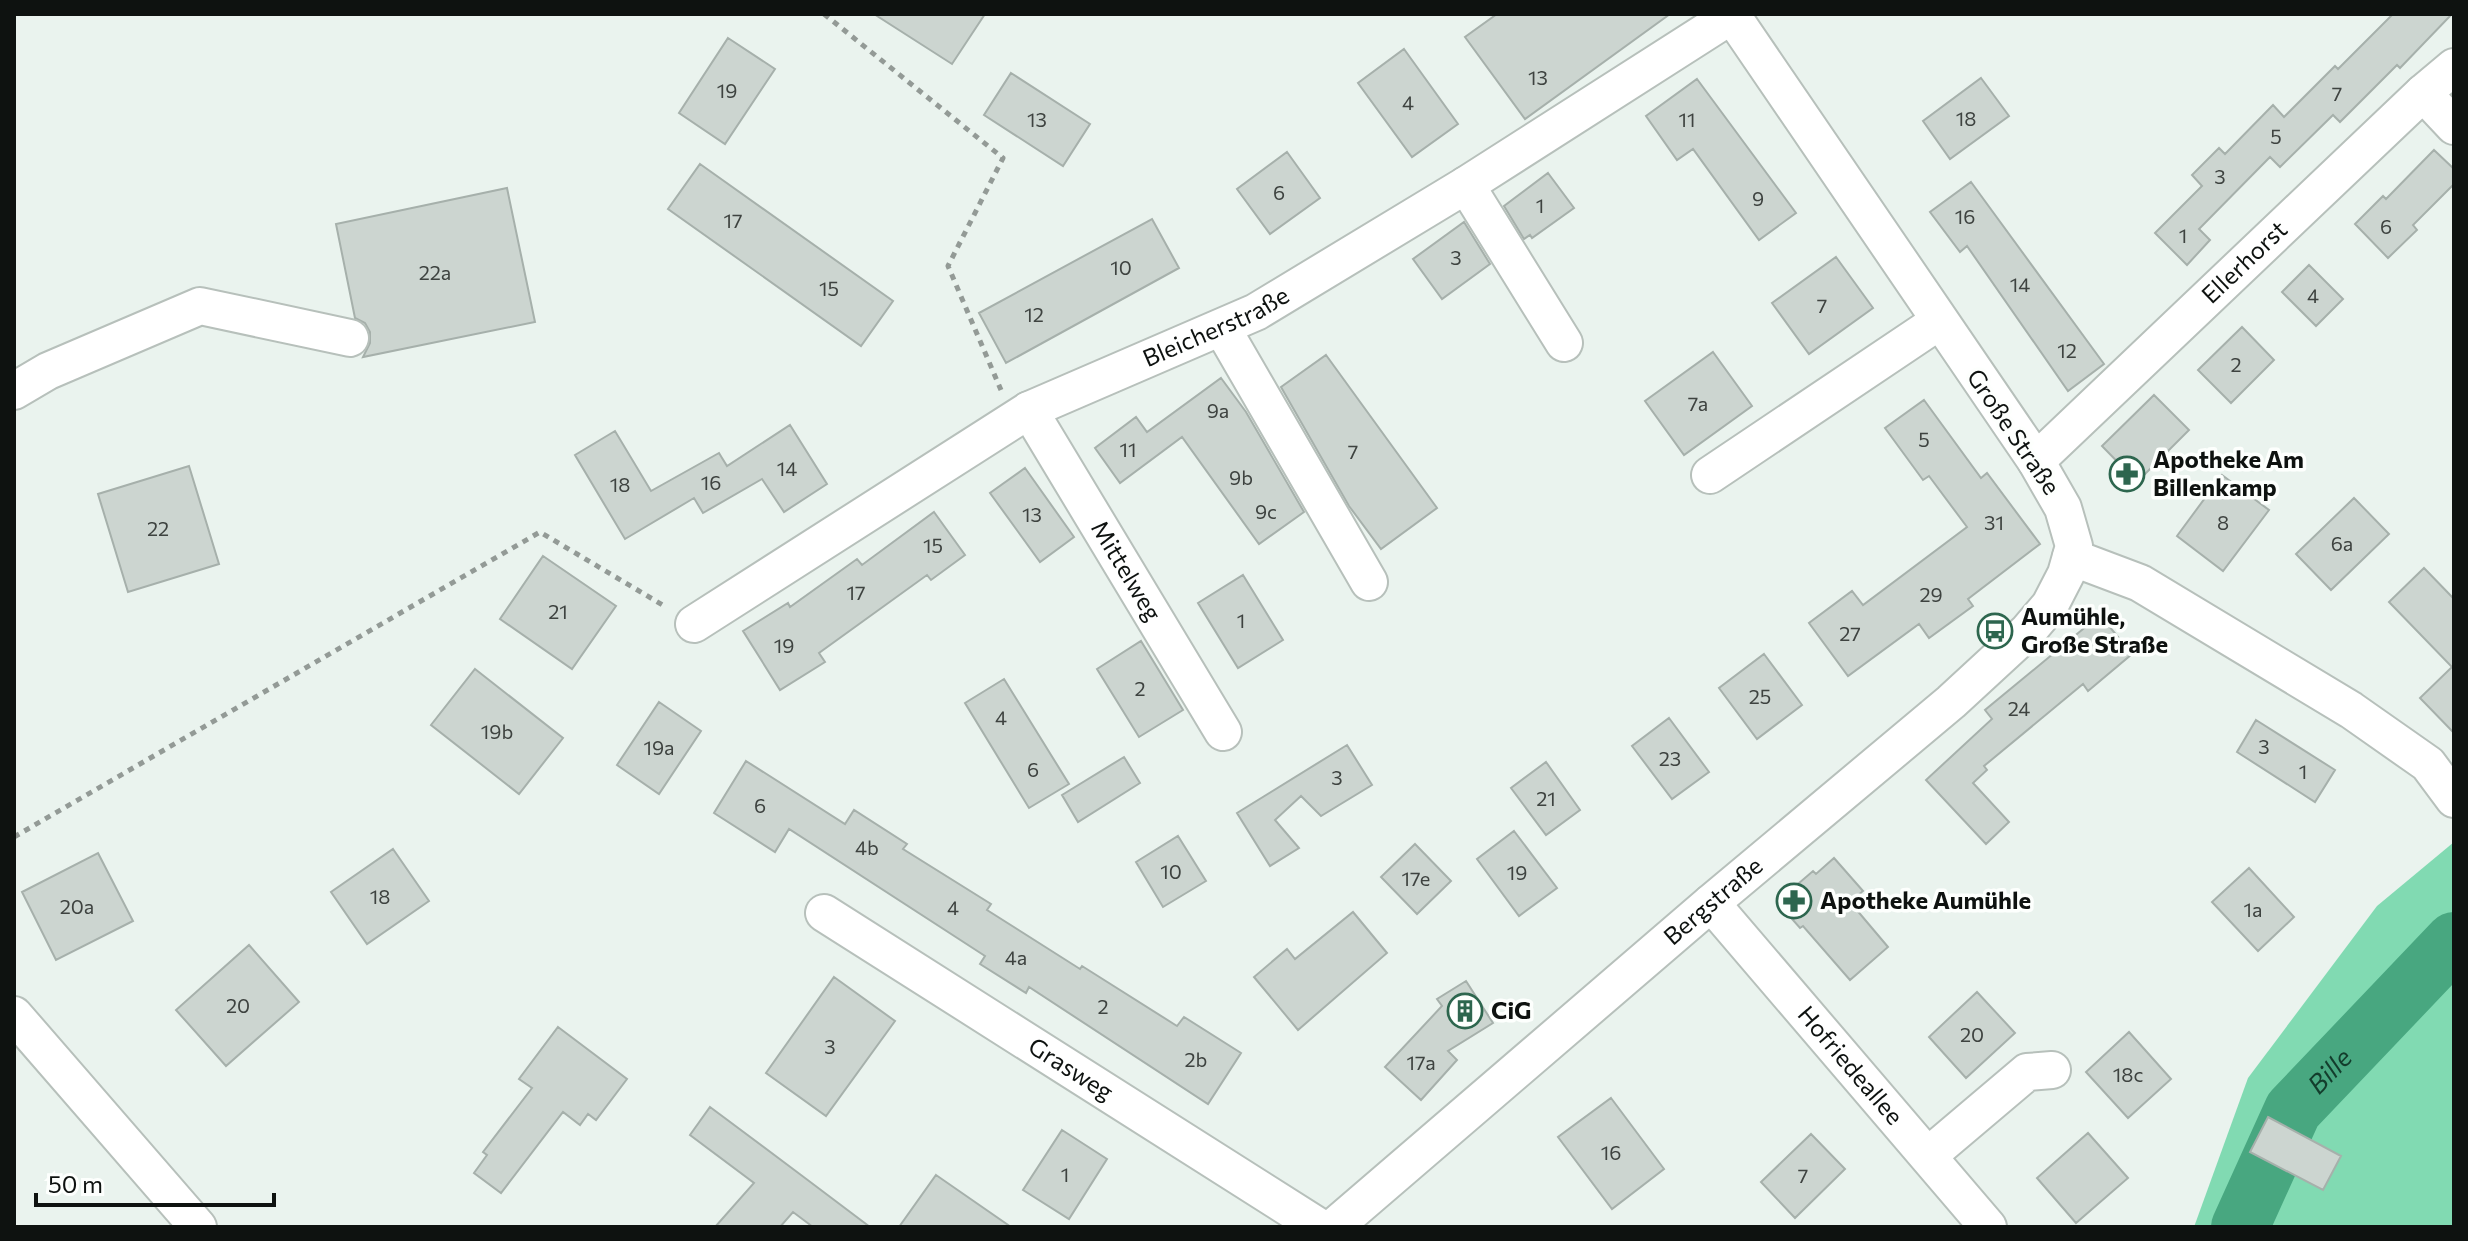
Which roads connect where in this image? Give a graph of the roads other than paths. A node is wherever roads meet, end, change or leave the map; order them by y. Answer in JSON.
{"nodes":[{"id":1,"x":1731,"y":14,"type":"edge"},
{"id":2,"x":2454,"y":67,"type":"edge"},
{"id":3,"x":2423,"y":93,"type":"junction"},
{"id":4,"x":2454,"y":126,"type":"edge"},
{"id":5,"x":1466,"y":185,"type":"junction"},
{"id":6,"x":1938,"y":322,"type":"junction"},
{"id":7,"x":1222,"y":328,"type":"junction"},
{"id":8,"x":350,"y":338,"type":"dead end"},
{"id":9,"x":1564,"y":343,"type":"dead end"},
{"id":10,"x":14,"y":391,"type":"edge"},
{"id":11,"x":1022,"y":415,"type":"junction"},
{"id":12,"x":2036,"y":461,"type":"junction"},
{"id":13,"x":1710,"y":475,"type":"dead end"},
{"id":14,"x":2071,"y":557,"type":"junction"},
{"id":15,"x":1369,"y":582,"type":"dead end"},
{"id":16,"x":694,"y":624,"type":"road end"},
{"id":17,"x":1223,"y":732,"type":"dead end"},
{"id":18,"x":2454,"y":799,"type":"edge"},
{"id":19,"x":1711,"y":903,"type":"junction"},
{"id":20,"x":824,"y":913,"type":"dead end"},
{"id":21,"x":14,"y":1015,"type":"edge"},
{"id":22,"x":2052,"y":1070,"type":"dead end"},
{"id":23,"x":1929,"y":1155,"type":"junction"},
{"id":24,"x":198,"y":1227,"type":"edge"},
{"id":25,"x":1319,"y":1227,"type":"edge"},
{"id":26,"x":1334,"y":1227,"type":"edge"},
{"id":27,"x":1988,"y":1227,"type":"edge"}],
"edges":[{"from":1,"to":5,"type":"street","name":"Bleicherstraße"},
{"from":1,"to":6,"type":"street","name":"Große Straße"},
{"from":2,"to":3,"type":"street","name":"Ellerhorst"},
{"from":3,"to":4,"type":"street"},
{"from":3,"to":12,"type":"street","name":"Ellerhorst"},
{"from":5,"to":7,"type":"street","name":"Bleicherstraße"},
{"from":5,"to":9,"type":"street"},
{"from":6,"to":12,"type":"street","name":"Große Straße"},
{"from":6,"to":13,"type":"street"},
{"from":7,"to":11,"type":"street","name":"Bleicherstraße"},
{"from":7,"to":15,"type":"street"},
{"from":8,"to":10,"type":"street"},
{"from":11,"to":16,"type":"street","name":"Bleicherstraße"},
{"from":11,"to":17,"type":"street","name":"Mittelweg"},
{"from":12,"to":14,"type":"street","name":"Große Straße"},
{"from":14,"to":18,"type":"street"},
{"from":14,"to":19,"type":"street","name":"Bergstraße"},
{"from":19,"to":23,"type":"street","name":"Hofriedeallee"},
{"from":19,"to":26,"type":"street","name":"Bergstraße"},
{"from":20,"to":25,"type":"street","name":"Grasweg"},
{"from":21,"to":24,"type":"street"},
{"from":22,"to":23,"type":"street"},
{"from":23,"to":27,"type":"street","name":"Hofriedeallee"}]}
